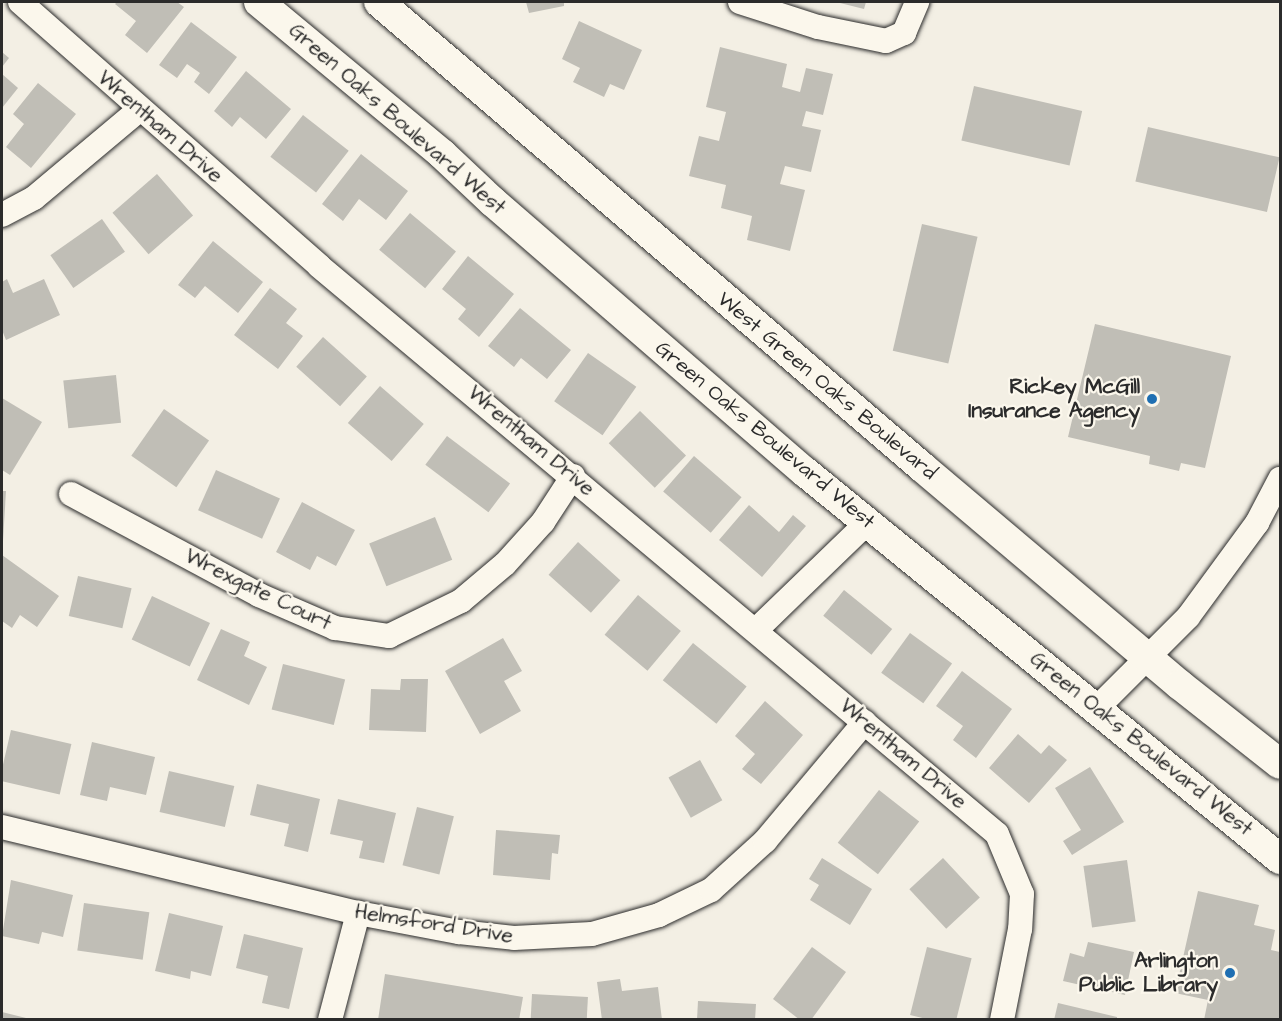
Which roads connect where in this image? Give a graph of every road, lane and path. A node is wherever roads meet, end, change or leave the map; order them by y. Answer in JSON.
{"nodes":[{"id":1,"x":20,"y":2,"type":"edge"},
{"id":2,"x":259,"y":2,"type":"edge"},
{"id":3,"x":379,"y":2,"type":"edge"},
{"id":4,"x":740,"y":2,"type":"edge"},
{"id":5,"x":917,"y":2,"type":"edge"},
{"id":6,"x":139,"y":110,"type":"junction"},
{"id":7,"x":2,"y":215,"type":"edge"},
{"id":8,"x":573,"y":476,"type":"junction"},
{"id":9,"x":1281,"y":479,"type":"edge"},
{"id":10,"x":71,"y":494,"type":"dead end"},
{"id":11,"x":868,"y":522,"type":"junction"},
{"id":12,"x":756,"y":630,"type":"junction"},
{"id":13,"x":1150,"y":658,"type":"junction"},
{"id":14,"x":1098,"y":707,"type":"junction"},
{"id":15,"x":865,"y":722,"type":"junction"},
{"id":16,"x":1281,"y":764,"type":"edge"},
{"id":17,"x":2,"y":827,"type":"edge"},
{"id":18,"x":1281,"y":860,"type":"edge"},
{"id":19,"x":358,"y":913,"type":"junction"},
{"id":20,"x":330,"y":1020,"type":"edge"},
{"id":21,"x":1002,"y":1020,"type":"edge"}],
"edges":[{"from":1,"to":6,"type":"street","name":"Wrentham Drive"},
{"from":2,"to":11,"type":"main road","name":"Green Oaks Boulevard West"},
{"from":3,"to":13,"type":"main road","name":"West Green Oaks Boulevard"},
{"from":4,"to":5,"type":"street"},
{"from":6,"to":7,"type":"street"},
{"from":6,"to":8,"type":"street","name":"Wrentham Drive"},
{"from":8,"to":10,"type":"street","name":"Wrexgate Court"},
{"from":8,"to":12,"type":"street","name":"Wrentham Drive"},
{"from":9,"to":13,"type":"street"},
{"from":11,"to":12,"type":"street"},
{"from":11,"to":14,"type":"main road","name":"Green Oaks Boulevard West"},
{"from":12,"to":15,"type":"street","name":"Wrentham Drive"},
{"from":13,"to":14,"type":"street"},
{"from":13,"to":16,"type":"main road","name":"West Green Oaks Boulevard"},
{"from":14,"to":18,"type":"main road","name":"Green Oaks Boulevard West"},
{"from":15,"to":19,"type":"street","name":"Helmsford Drive"},
{"from":15,"to":21,"type":"street","name":"Wrentham Drive"},
{"from":17,"to":19,"type":"street","name":"Helmsford Drive"},
{"from":19,"to":20,"type":"street"}]}
